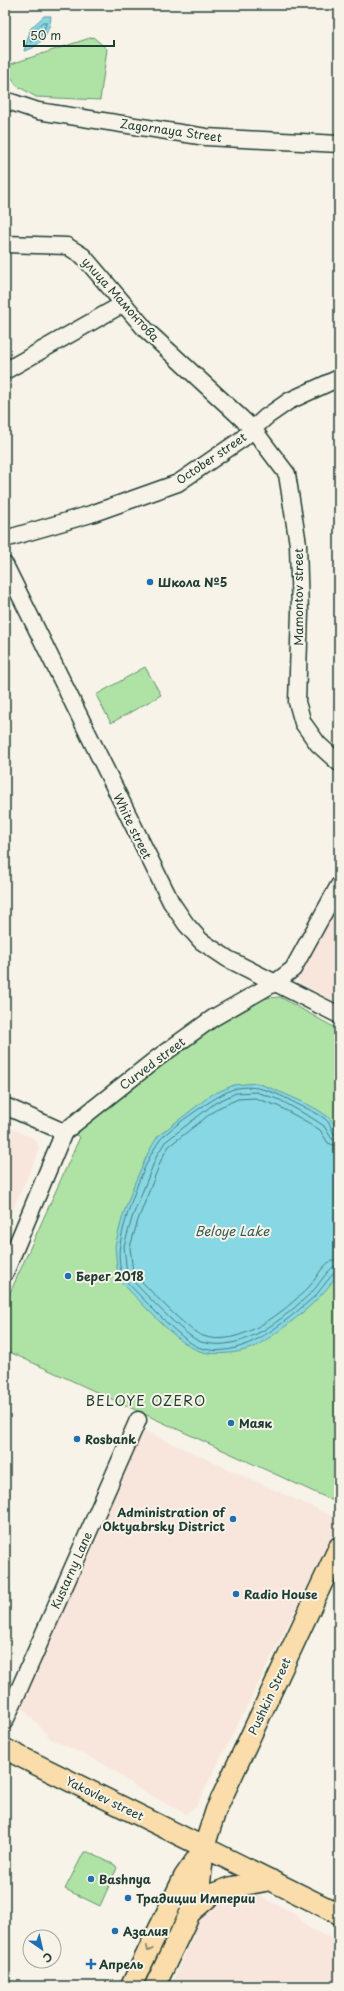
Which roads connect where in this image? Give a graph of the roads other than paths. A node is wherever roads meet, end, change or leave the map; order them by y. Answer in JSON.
{"nodes":[{"id":1,"x":5,"y":100,"type":"edge"},
{"id":2,"x":339,"y":144,"type":"edge"},
{"id":3,"x":5,"y":244,"type":"edge"},
{"id":4,"x":123,"y":304,"type":"junction"},
{"id":5,"x":5,"y":371,"type":"edge"},
{"id":6,"x":339,"y":378,"type":"edge"},
{"id":7,"x":253,"y":429,"type":"junction"},
{"id":8,"x":5,"y":539,"type":"edge"},
{"id":9,"x":5,"y":564,"type":"edge"},
{"id":10,"x":339,"y":762,"type":"edge"},
{"id":11,"x":339,"y":884,"type":"edge"},
{"id":12,"x":276,"y":982,"type":"junction"},
{"id":13,"x":339,"y":1014,"type":"edge"},
{"id":14,"x":5,"y":1106,"type":"edge"},
{"id":15,"x":64,"y":1132,"type":"junction"},
{"id":16,"x":5,"y":1273,"type":"edge"},
{"id":17,"x":138,"y":1420,"type":"dead end"},
{"id":18,"x":339,"y":1547,"type":"edge"},
{"id":19,"x":5,"y":1721,"type":"edge"},
{"id":20,"x":5,"y":1749,"type":"edge"},
{"id":21,"x":204,"y":1847,"type":"junction"},
{"id":22,"x":271,"y":1880,"type":"junction"},
{"id":23,"x":190,"y":1913,"type":"junction"},
{"id":24,"x":339,"y":1914,"type":"edge"},
{"id":25,"x":131,"y":1986,"type":"edge"},
{"id":26,"x":155,"y":1986,"type":"edge"}],
"edges":[{"from":1,"to":2,"type":"street","name":"Zagornaya Street"},
{"from":3,"to":4,"type":"street","name":"улица Мамонтова"},
{"from":4,"to":5,"type":"street"},
{"from":4,"to":7,"type":"street","name":"улица Мамонтова"},
{"from":6,"to":7,"type":"street","name":"October street"},
{"from":7,"to":8,"type":"street","name":"October street"},
{"from":7,"to":10,"type":"street","name":"Mamontov street"},
{"from":9,"to":12,"type":"street","name":"White street"},
{"from":11,"to":12,"type":"street","name":"Curved street"},
{"from":12,"to":13,"type":"street","name":"White street"},
{"from":12,"to":15,"type":"street","name":"Curved street"},
{"from":14,"to":15,"type":"street"},
{"from":15,"to":16,"type":"street","name":"Curved street"},
{"from":17,"to":19,"type":"street","name":"Kustarny Lane"},
{"from":18,"to":21,"type":"main road","name":"Pushkin Street"},
{"from":20,"to":21,"type":"main road","name":"Yakovlev street"},
{"from":21,"to":22,"type":"main road","name":"Yakovlev street"},
{"from":21,"to":23,"type":"main road","name":"Pushkin Street"},
{"from":21,"to":25,"type":"main road","name":"Pushkin Street","one_way":true},
{"from":22,"to":23,"type":"main road"},
{"from":22,"to":24,"type":"main road","name":"Yakovlev street"},
{"from":23,"to":26,"type":"main road","name":"Pushkin Street"}]}
